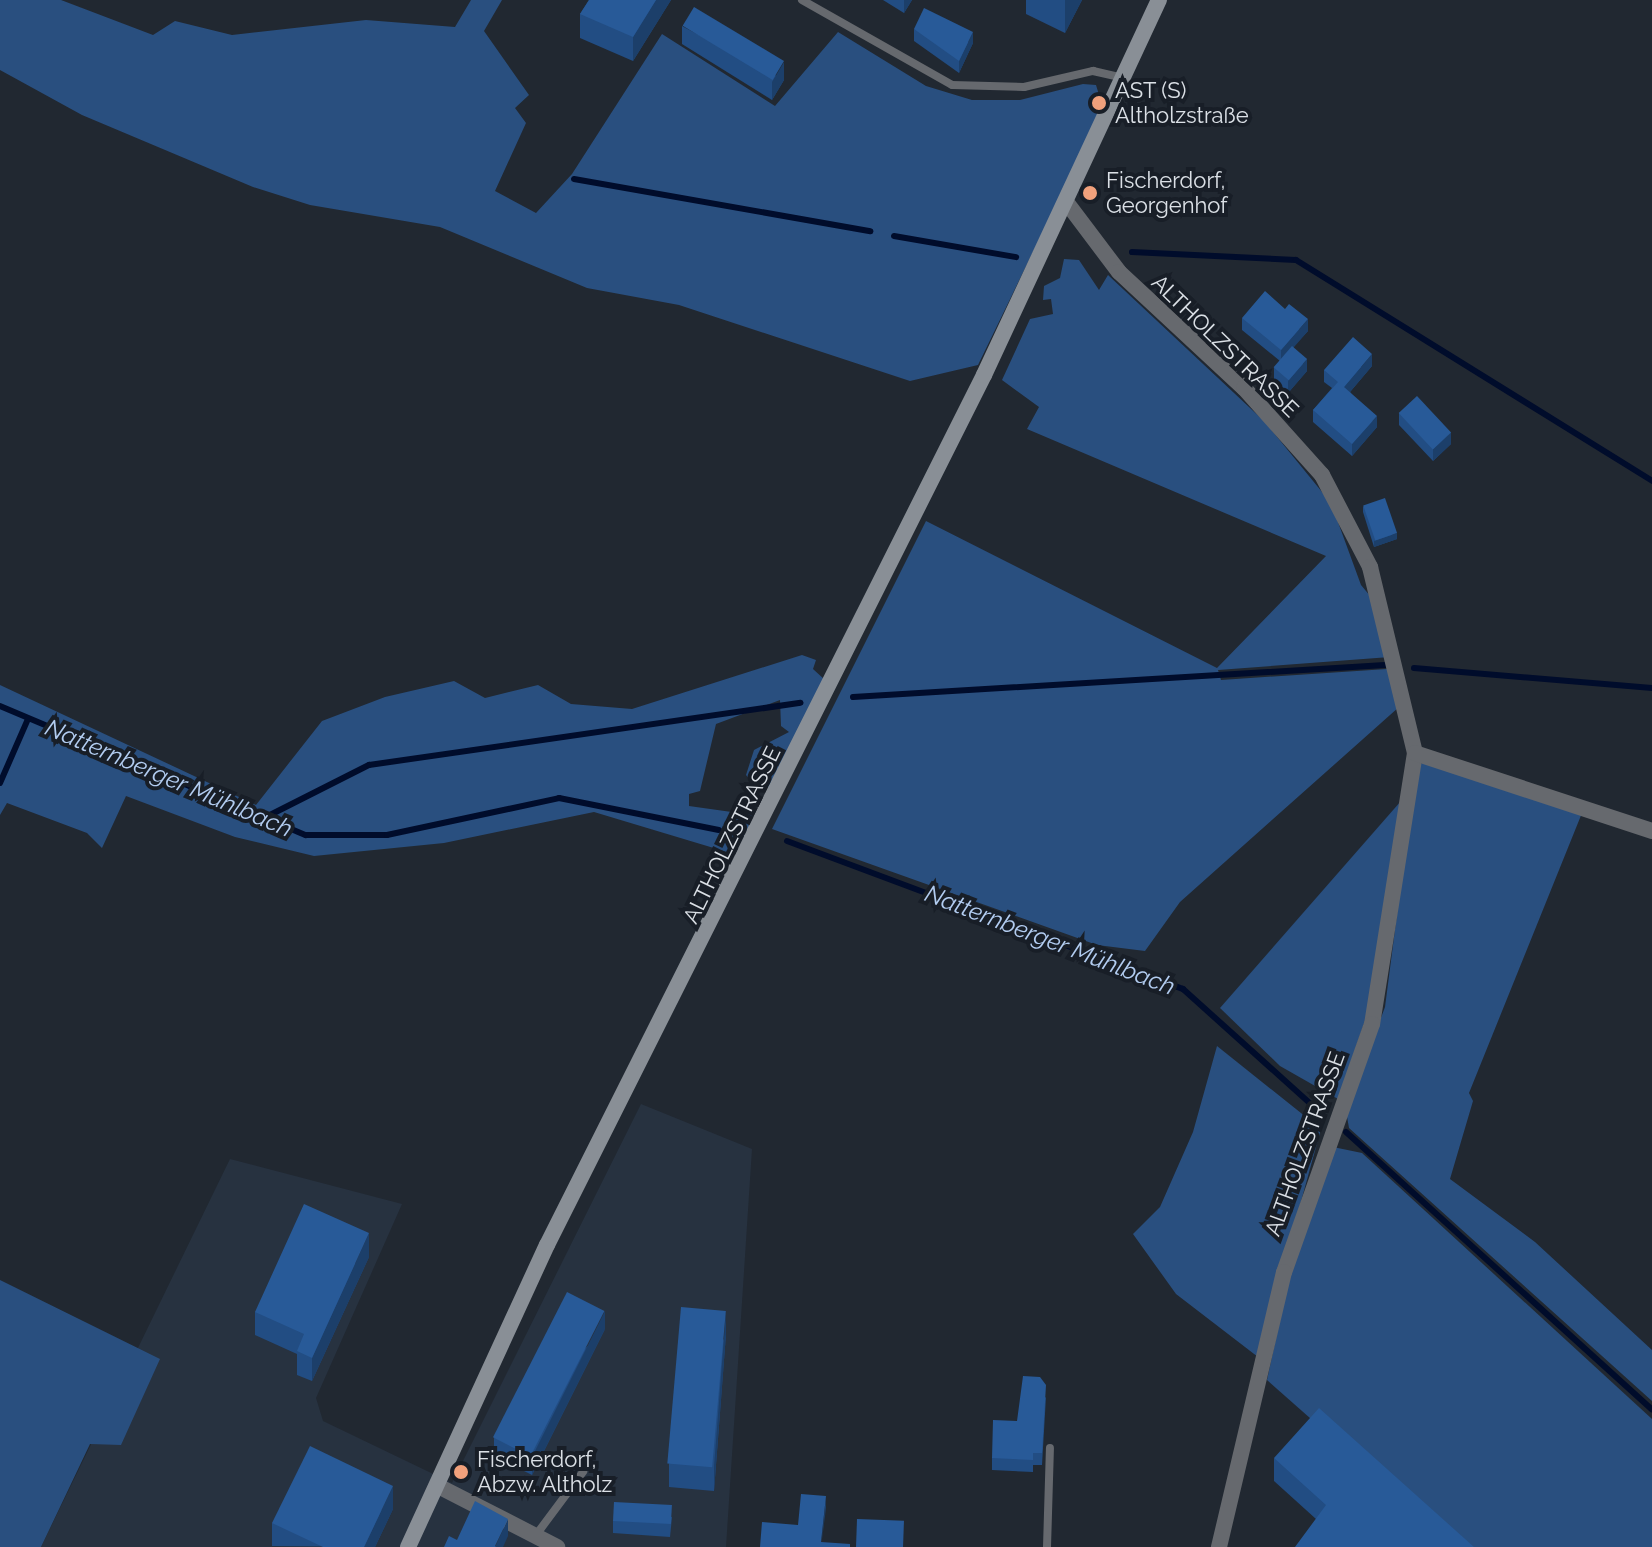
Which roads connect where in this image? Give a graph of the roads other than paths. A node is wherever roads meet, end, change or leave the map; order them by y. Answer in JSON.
{"nodes":[{"id":1,"x":802,"y":0,"type":"edge"},
{"id":2,"x":1159,"y":0,"type":"edge"},
{"id":3,"x":1123,"y":78,"type":"junction"},
{"id":4,"x":1067,"y":203,"type":"junction"},
{"id":5,"x":1415,"y":753,"type":"junction"},
{"id":6,"x":1652,"y":831,"type":"edge"},
{"id":7,"x":1050,"y":1448,"type":"dead end"},
{"id":8,"x":583,"y":1472,"type":"dead end"},
{"id":9,"x":438,"y":1486,"type":"junction"},
{"id":10,"x":536,"y":1535,"type":"junction"},
{"id":11,"x":408,"y":1547,"type":"edge"},
{"id":12,"x":557,"y":1547,"type":"edge"},
{"id":13,"x":1047,"y":1547,"type":"edge"},
{"id":14,"x":1219,"y":1547,"type":"edge"}],
"edges":[{"from":1,"to":3,"type":"lane"},
{"from":2,"to":3,"type":"street","name":"ALTHOLZSTRASSE"},
{"from":3,"to":4,"type":"street","name":"ALTHOLZSTRASSE"},
{"from":4,"to":5,"type":"street","name":"ALTHOLZSTRASSE"},
{"from":4,"to":9,"type":"street","name":"ALTHOLZSTRASSE"},
{"from":5,"to":6,"type":"street"},
{"from":5,"to":14,"type":"street","name":"ALTHOLZSTRASSE"},
{"from":7,"to":13,"type":"lane"},
{"from":8,"to":10,"type":"lane"},
{"from":9,"to":10,"type":"street"},
{"from":9,"to":11,"type":"street","name":"ALTHOLZSTRASSE"},
{"from":10,"to":12,"type":"street"}]}
